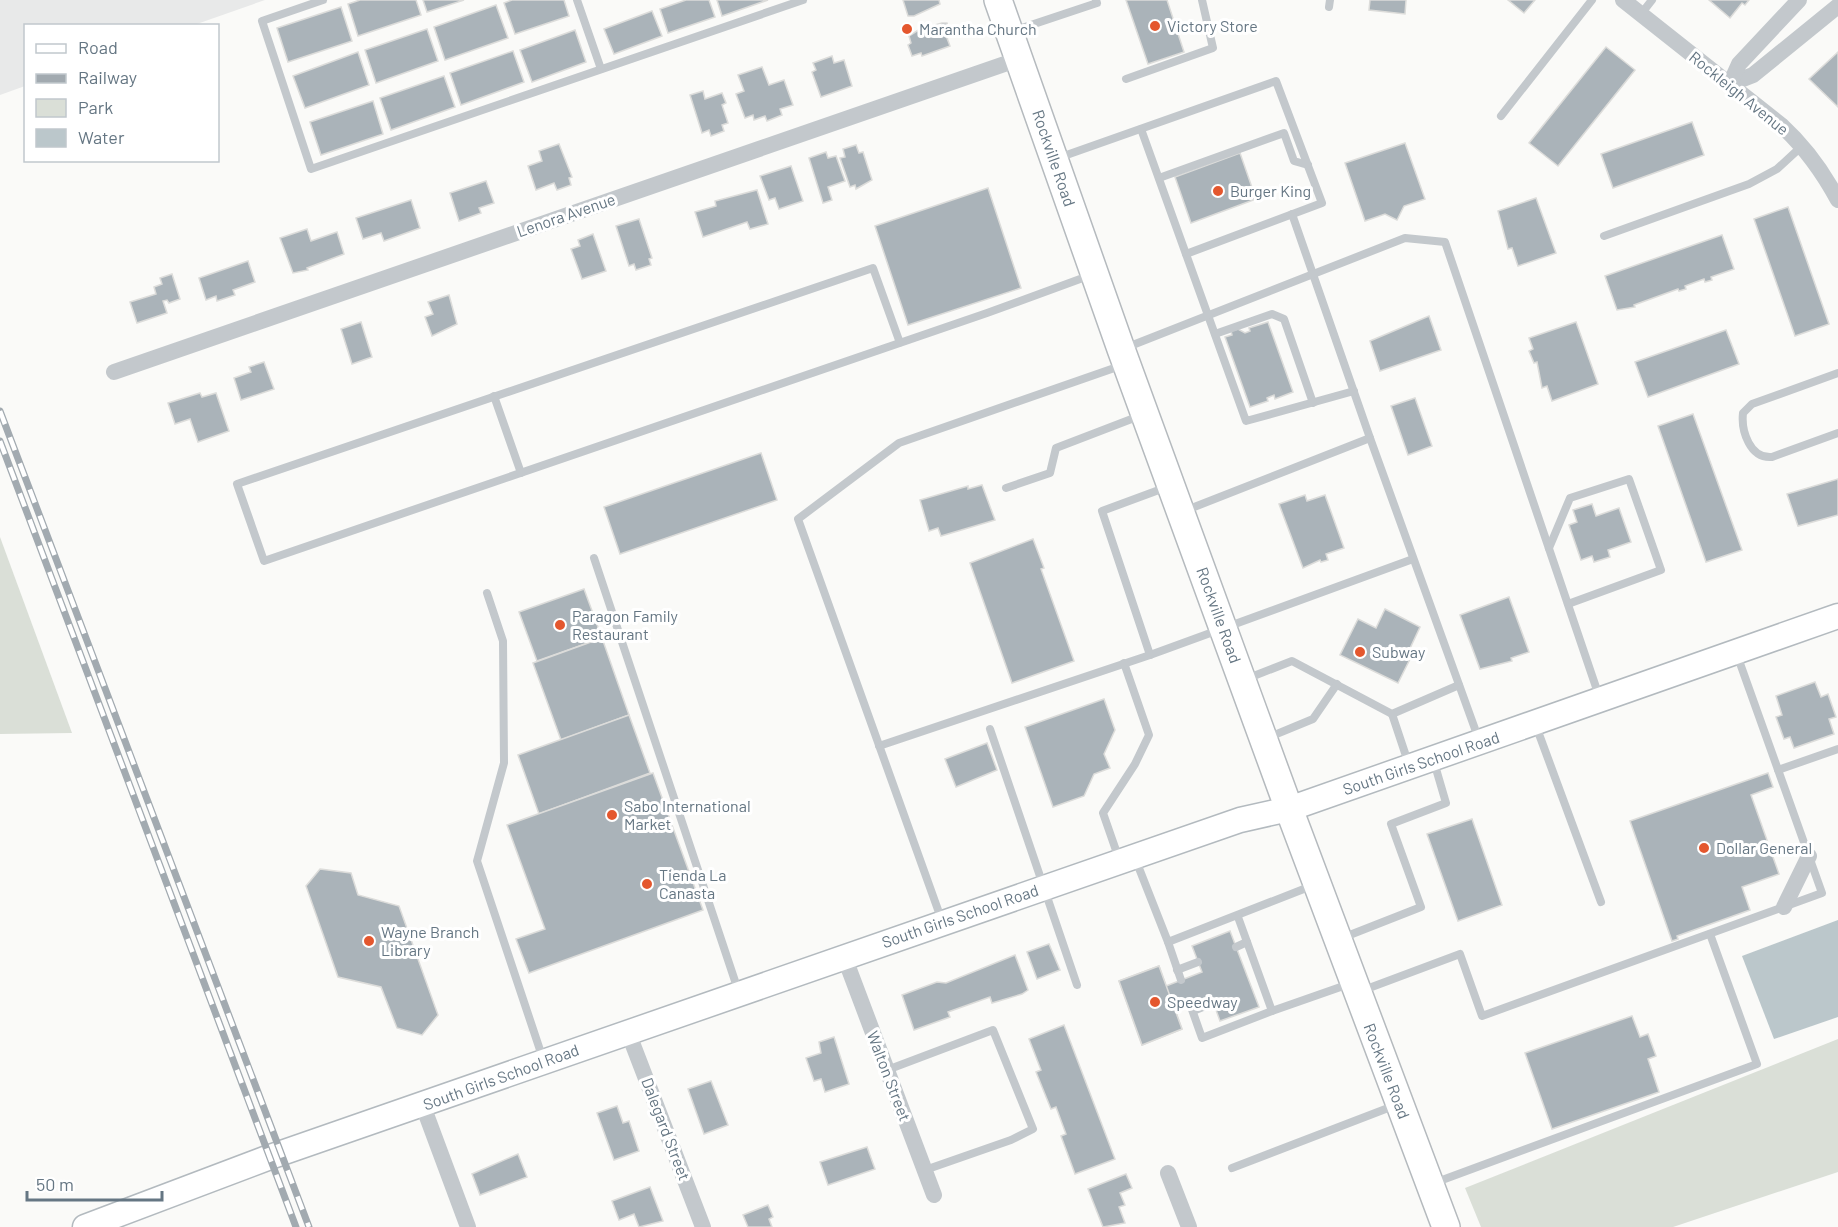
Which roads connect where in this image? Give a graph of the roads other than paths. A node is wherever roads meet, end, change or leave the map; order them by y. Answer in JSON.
{"nodes":[{"id":1,"x":323,"y":0,"type":"edge"},
{"id":2,"x":577,"y":0,"type":"edge"},
{"id":3,"x":803,"y":0,"type":"edge"},
{"id":4,"x":998,"y":0,"type":"edge"},
{"id":5,"x":1096,"y":0,"type":"edge"},
{"id":6,"x":1202,"y":0,"type":"edge"},
{"id":7,"x":1592,"y":0,"type":"edge"},
{"id":8,"x":1623,"y":0,"type":"edge"},
{"id":9,"x":1652,"y":0,"type":"edge"},
{"id":10,"x":1799,"y":0,"type":"edge"},
{"id":11,"x":1838,"y":6,"type":"edge"},
{"id":12,"x":1641,"y":14,"type":"junction"},
{"id":13,"x":1010,"y":32,"type":"junction"},
{"id":14,"x":1019,"y":59,"type":"junction"},
{"id":15,"x":601,"y":69,"type":"junction"},
{"id":16,"x":1126,"y":79,"type":"dead end"},
{"id":17,"x":1730,"y":84,"type":"junction"},
{"id":18,"x":1501,"y":116,"type":"dead end"},
{"id":19,"x":1141,"y":129,"type":"junction"},
{"id":20,"x":1802,"y":146,"type":"junction"},
{"id":21,"x":1054,"y":159,"type":"junction"},
{"id":22,"x":1308,"y":165,"type":"junction"},
{"id":23,"x":1159,"y":178,"type":"junction"},
{"id":24,"x":1838,"y":200,"type":"edge"},
{"id":25,"x":1292,"y":214,"type":"junction"},
{"id":26,"x":1604,"y":236,"type":"dead end"},
{"id":27,"x":1186,"y":254,"type":"junction"},
{"id":28,"x":1312,"y":273,"type":"junction"},
{"id":29,"x":1095,"y":274,"type":"junction"},
{"id":30,"x":1208,"y":315,"type":"junction"},
{"id":31,"x":1215,"y":334,"type":"junction"},
{"id":32,"x":900,"y":343,"type":"junction"},
{"id":33,"x":1124,"y":357,"type":"junction"},
{"id":34,"x":114,"y":372,"type":"dead end"},
{"id":35,"x":1838,"y":373,"type":"edge"},
{"id":36,"x":1354,"y":391,"type":"junction"},
{"id":37,"x":494,"y":396,"type":"junction"},
{"id":38,"x":1313,"y":403,"type":"junction"},
{"id":39,"x":1145,"y":414,"type":"junction"},
{"id":40,"x":1838,"y":433,"type":"edge"},
{"id":41,"x":1370,"y":438,"type":"junction"},
{"id":42,"x":521,"y":473,"type":"junction"},
{"id":43,"x":1171,"y":486,"type":"junction"},
{"id":44,"x":1006,"y":488,"type":"dead end"},
{"id":45,"x":1181,"y":512,"type":"junction"},
{"id":46,"x":1549,"y":548,"type":"junction"},
{"id":47,"x":594,"y":558,"type":"dead end"},
{"id":48,"x":1413,"y":559,"type":"junction"},
{"id":49,"x":487,"y":593,"type":"dead end"},
{"id":50,"x":1568,"y":603,"type":"junction"},
{"id":51,"x":1838,"y":616,"type":"edge"},
{"id":52,"x":1223,"y":629,"type":"junction"},
{"id":53,"x":1736,"y":652,"type":"junction"},
{"id":54,"x":1150,"y":655,"type":"junction"},
{"id":55,"x":1124,"y":663,"type":"junction"},
{"id":56,"x":1243,"y":681,"type":"junction"},
{"id":57,"x":1337,"y":684,"type":"junction"},
{"id":58,"x":1459,"y":685,"type":"junction"},
{"id":59,"x":1600,"y":700,"type":"junction"},
{"id":60,"x":1392,"y":714,"type":"junction"},
{"id":61,"x":1535,"y":722,"type":"junction"},
{"id":62,"x":990,"y":729,"type":"dead end"},
{"id":63,"x":1264,"y":739,"type":"junction"},
{"id":64,"x":1480,"y":742,"type":"junction"},
{"id":65,"x":879,"y":746,"type":"junction"},
{"id":66,"x":1838,"y":749,"type":"edge"},
{"id":67,"x":1432,"y":758,"type":"junction"},
{"id":68,"x":1410,"y":766,"type":"junction"},
{"id":69,"x":1778,"y":770,"type":"junction"},
{"id":70,"x":1289,"y":809,"type":"junction"},
{"id":71,"x":1809,"y":856,"type":"junction"},
{"id":72,"x":1128,"y":859,"type":"junction"},
{"id":73,"x":1317,"y":883,"type":"junction"},
{"id":74,"x":1044,"y":886,"type":"junction"},
{"id":75,"x":1601,"y":902,"type":"dead end"},
{"id":76,"x":1784,"y":907,"type":"junction"},
{"id":77,"x":1238,"y":917,"type":"junction"},
{"id":78,"x":942,"y":923,"type":"junction"},
{"id":79,"x":1710,"y":934,"type":"junction"},
{"id":80,"x":1338,"y":939,"type":"junction"},
{"id":81,"x":1168,"y":942,"type":"junction"},
{"id":82,"x":1247,"y":942,"type":"junction"},
{"id":83,"x":1236,"y":947,"type":"dead end"},
{"id":84,"x":844,"y":956,"type":"junction"},
{"id":85,"x":1198,"y":962,"type":"dead end"},
{"id":86,"x":1177,"y":970,"type":"junction"},
{"id":87,"x":1181,"y":980,"type":"dead end"},
{"id":88,"x":1262,"y":984,"type":"junction"},
{"id":89,"x":1077,"y":985,"type":"dead end"},
{"id":90,"x":1356,"y":987,"type":"junction"},
{"id":91,"x":1251,"y":988,"type":"dead end"},
{"id":92,"x":739,"y":993,"type":"junction"},
{"id":93,"x":1213,"y":1003,"type":"dead end"},
{"id":94,"x":1272,"y":1011,"type":"junction"},
{"id":95,"x":628,"y":1032,"type":"junction"},
{"id":96,"x":544,"y":1062,"type":"junction"},
{"id":97,"x":886,"y":1070,"type":"junction"},
{"id":98,"x":1400,"y":1104,"type":"junction"},
{"id":99,"x":423,"y":1106,"type":"junction"},
{"id":100,"x":1232,"y":1168,"type":"dead end"},
{"id":101,"x":924,"y":1170,"type":"junction"},
{"id":102,"x":1168,"y":1173,"type":"dead end"},
{"id":103,"x":1430,"y":1184,"type":"junction"},
{"id":104,"x":934,"y":1196,"type":"dead end"},
{"id":105,"x":85,"y":1227,"type":"edge"},
{"id":106,"x":468,"y":1227,"type":"edge"},
{"id":107,"x":703,"y":1227,"type":"edge"},
{"id":108,"x":1189,"y":1227,"type":"edge"},
{"id":109,"x":1446,"y":1227,"type":"edge"}],
"edges":[{"from":1,"to":15,"type":"lane"},
{"from":2,"to":15,"type":"lane"},
{"from":3,"to":15,"type":"lane"},
{"from":4,"to":13,"type":"main road","name":"Rockville Road"},
{"from":5,"to":13,"type":"lane"},
{"from":6,"to":16,"type":"lane"},
{"from":7,"to":18,"type":"lane"},
{"from":8,"to":12,"type":"street","name":"Rockleigh Avenue"},
{"from":9,"to":12,"type":"lane"},
{"from":10,"to":17,"type":"street"},
{"from":11,"to":17,"type":"street"},
{"from":12,"to":17,"type":"street","name":"Rockleigh Avenue"},
{"from":13,"to":14,"type":"main road","name":"Rockville Road"},
{"from":14,"to":21,"type":"main road","name":"Rockville Road"},
{"from":14,"to":34,"type":"street","name":"Lenora Avenue"},
{"from":17,"to":20,"type":"street","name":"Rockleigh Avenue"},
{"from":19,"to":21,"type":"lane"},
{"from":19,"to":22,"type":"lane"},
{"from":19,"to":23,"type":"lane"},
{"from":20,"to":24,"type":"street","name":"Rockleigh Avenue"},
{"from":20,"to":26,"type":"lane"},
{"from":21,"to":29,"type":"main road","name":"Rockville Road"},
{"from":22,"to":23,"type":"lane"},
{"from":22,"to":25,"type":"lane"},
{"from":23,"to":27,"type":"lane"},
{"from":25,"to":27,"type":"lane"},
{"from":25,"to":28,"type":"lane"},
{"from":27,"to":30,"type":"lane"},
{"from":28,"to":30,"type":"lane"},
{"from":28,"to":36,"type":"lane"},
{"from":28,"to":46,"type":"lane"},
{"from":29,"to":32,"type":"lane"},
{"from":29,"to":33,"type":"main road","name":"Rockville Road"},
{"from":30,"to":31,"type":"lane"},
{"from":30,"to":33,"type":"lane"},
{"from":31,"to":38,"type":"lane"},
{"from":31,"to":38,"type":"lane"},
{"from":32,"to":37,"type":"lane"},
{"from":32,"to":42,"type":"lane"},
{"from":33,"to":39,"type":"main road","name":"Rockville Road"},
{"from":33,"to":65,"type":"lane"},
{"from":35,"to":40,"type":"lane"},
{"from":36,"to":38,"type":"lane"},
{"from":36,"to":41,"type":"lane"},
{"from":37,"to":42,"type":"lane"},
{"from":37,"to":42,"type":"lane"},
{"from":39,"to":43,"type":"main road","name":"Rockville Road"},
{"from":39,"to":44,"type":"lane"},
{"from":41,"to":45,"type":"lane"},
{"from":41,"to":48,"type":"lane"},
{"from":43,"to":45,"type":"main road","name":"Rockville Road"},
{"from":43,"to":54,"type":"lane"},
{"from":45,"to":52,"type":"main road","name":"Rockville Road"},
{"from":46,"to":50,"type":"lane"},
{"from":46,"to":50,"type":"lane"},
{"from":47,"to":92,"type":"lane"},
{"from":48,"to":52,"type":"lane"},
{"from":48,"to":58,"type":"lane"},
{"from":49,"to":96,"type":"lane"},
{"from":50,"to":59,"type":"lane"},
{"from":51,"to":53,"type":"main road","name":"South Girls School Road"},
{"from":52,"to":54,"type":"lane"},
{"from":52,"to":56,"type":"main road","name":"Rockville Road"},
{"from":53,"to":59,"type":"main road","name":"South Girls School Road"},
{"from":53,"to":69,"type":"lane"},
{"from":54,"to":55,"type":"lane"},
{"from":55,"to":65,"type":"lane"},
{"from":55,"to":72,"type":"lane"},
{"from":56,"to":57,"type":"lane"},
{"from":56,"to":63,"type":"main road","name":"Rockville Road"},
{"from":57,"to":60,"type":"lane"},
{"from":57,"to":63,"type":"lane"},
{"from":58,"to":60,"type":"lane"},
{"from":58,"to":64,"type":"lane"},
{"from":59,"to":61,"type":"main road","name":"South Girls School Road"},
{"from":60,"to":68,"type":"lane"},
{"from":61,"to":64,"type":"main road","name":"South Girls School Road"},
{"from":61,"to":75,"type":"lane"},
{"from":62,"to":74,"type":"lane"},
{"from":63,"to":70,"type":"main road","name":"Rockville Road"},
{"from":64,"to":67,"type":"main road","name":"South Girls School Road"},
{"from":65,"to":78,"type":"lane"},
{"from":66,"to":69,"type":"lane"},
{"from":67,"to":68,"type":"main road","name":"South Girls School Road"},
{"from":67,"to":80,"type":"lane"},
{"from":68,"to":70,"type":"main road","name":"South Girls School Road"},
{"from":69,"to":71,"type":"lane"},
{"from":70,"to":72,"type":"main road","name":"South Girls School Road"},
{"from":70,"to":73,"type":"main road","name":"Rockville Road"},
{"from":71,"to":76,"type":"street"},
{"from":71,"to":76,"type":"lane"},
{"from":72,"to":74,"type":"main road","name":"South Girls School Road"},
{"from":72,"to":81,"type":"lane"},
{"from":73,"to":77,"type":"lane"},
{"from":73,"to":80,"type":"main road","name":"Rockville Road"},
{"from":74,"to":78,"type":"main road","name":"South Girls School Road"},
{"from":74,"to":89,"type":"lane"},
{"from":76,"to":79,"type":"lane"},
{"from":77,"to":81,"type":"lane"},
{"from":77,"to":82,"type":"lane"},
{"from":78,"to":84,"type":"main road","name":"South Girls School Road"},
{"from":79,"to":90,"type":"lane"},
{"from":79,"to":103,"type":"lane"},
{"from":80,"to":90,"type":"main road","name":"Rockville Road"},
{"from":81,"to":86,"type":"lane"},
{"from":82,"to":83,"type":"lane"},
{"from":82,"to":88,"type":"lane"},
{"from":84,"to":92,"type":"main road","name":"South Girls School Road"},
{"from":84,"to":97,"type":"street","name":"Walton Street"},
{"from":85,"to":86,"type":"lane"},
{"from":86,"to":87,"type":"lane"},
{"from":88,"to":91,"type":"lane"},
{"from":88,"to":94,"type":"lane"},
{"from":90,"to":94,"type":"lane"},
{"from":90,"to":98,"type":"main road","name":"Rockville Road"},
{"from":92,"to":95,"type":"main road","name":"South Girls School Road"},
{"from":93,"to":94,"type":"lane"},
{"from":95,"to":96,"type":"main road","name":"South Girls School Road"},
{"from":95,"to":107,"type":"street","name":"Dalegard Street"},
{"from":96,"to":99,"type":"main road","name":"South Girls School Road"},
{"from":97,"to":101,"type":"street","name":"Walton Street"},
{"from":97,"to":101,"type":"lane"},
{"from":98,"to":100,"type":"lane"},
{"from":98,"to":103,"type":"main road","name":"Rockville Road"},
{"from":99,"to":105,"type":"main road","name":"South Girls School Road"},
{"from":99,"to":106,"type":"street"},
{"from":101,"to":104,"type":"street","name":"Walton Street"},
{"from":102,"to":108,"type":"street"},
{"from":103,"to":109,"type":"main road","name":"Rockville Road"}]}
